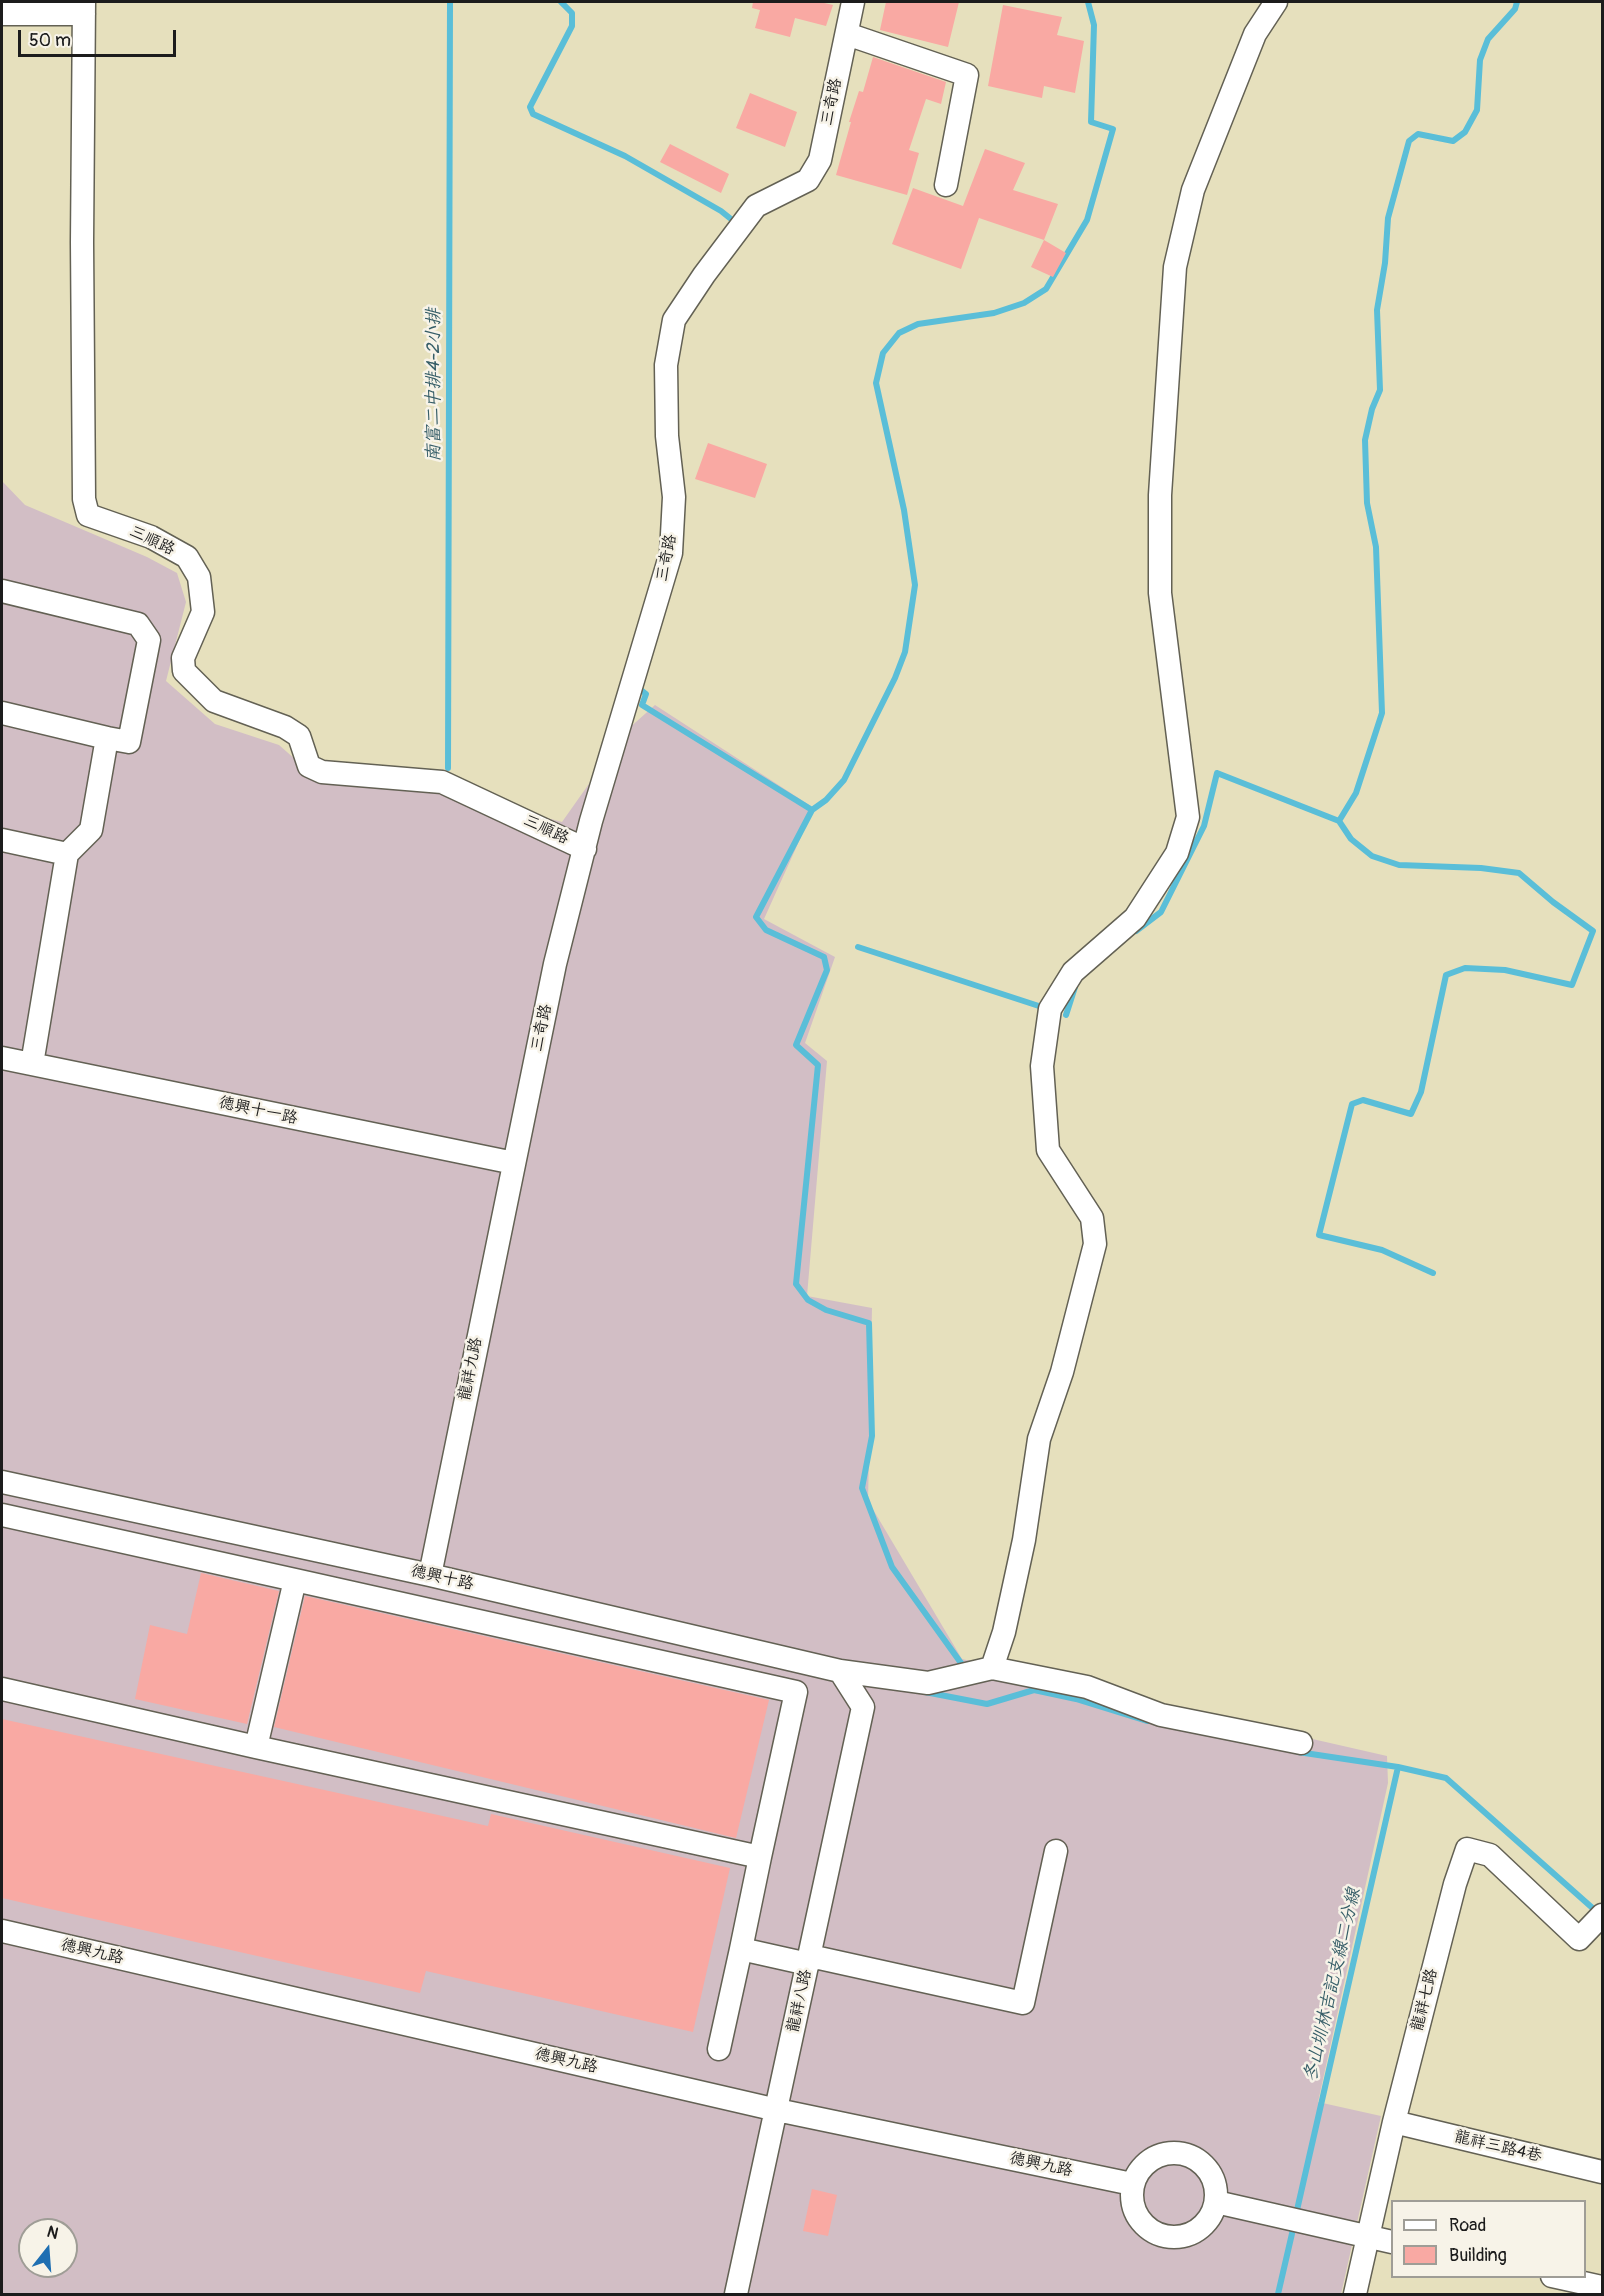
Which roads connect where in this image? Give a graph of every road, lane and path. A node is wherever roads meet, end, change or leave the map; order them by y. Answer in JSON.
{"nodes":[{"id":1,"x":853,"y":2,"type":"edge"},
{"id":2,"x":1276,"y":2,"type":"edge"},
{"id":3,"x":84,"y":8,"type":"edge"},
{"id":4,"x":2,"y":14,"type":"edge"},
{"id":5,"x":847,"y":34,"type":"junction"},
{"id":6,"x":946,"y":185,"type":"dead end"},
{"id":7,"x":2,"y":591,"type":"edge"},
{"id":8,"x":2,"y":713,"type":"edge"},
{"id":9,"x":107,"y":738,"type":"junction"},
{"id":10,"x":2,"y":840,"type":"edge"},
{"id":11,"x":585,"y":849,"type":"junction"},
{"id":12,"x":67,"y":854,"type":"junction"},
{"id":13,"x":2,"y":1058,"type":"edge"},
{"id":14,"x":32,"y":1064,"type":"junction"},
{"id":15,"x":514,"y":1163,"type":"junction"},
{"id":16,"x":2,"y":1482,"type":"edge"},
{"id":17,"x":2,"y":1515,"type":"edge"},
{"id":18,"x":429,"y":1575,"type":"junction"},
{"id":19,"x":295,"y":1580,"type":"junction"},
{"id":20,"x":992,"y":1668,"type":"junction"},
{"id":21,"x":840,"y":1671,"type":"junction"},
{"id":22,"x":2,"y":1689,"type":"edge"},
{"id":23,"x":1301,"y":1743,"type":"dead end"},
{"id":24,"x":256,"y":1747,"type":"junction"},
{"id":25,"x":1056,"y":1851,"type":"dead end"},
{"id":26,"x":760,"y":1857,"type":"junction"},
{"id":27,"x":1602,"y":1915,"type":"edge"},
{"id":28,"x":2,"y":1930,"type":"edge"},
{"id":29,"x":741,"y":1949,"type":"junction"},
{"id":30,"x":809,"y":1960,"type":"junction"},
{"id":31,"x":719,"y":2049,"type":"dead end"},
{"id":32,"x":777,"y":2110,"type":"junction"},
{"id":33,"x":1394,"y":2122,"type":"junction"},
{"id":34,"x":1602,"y":2172,"type":"edge"},
{"id":35,"x":1132,"y":2184,"type":"junction"},
{"id":36,"x":1216,"y":2202,"type":"junction"},
{"id":37,"x":1367,"y":2236,"type":"junction"},
{"id":38,"x":1391,"y":2242,"type":"edge"},
{"id":39,"x":1557,"y":2278,"type":"edge"},
{"id":40,"x":1602,"y":2287,"type":"edge"},
{"id":41,"x":736,"y":2295,"type":"edge"},
{"id":42,"x":1355,"y":2295,"type":"edge"}],
"edges":[{"from":1,"to":5,"type":"street","name":"三奇路"},
{"from":2,"to":20,"type":"street"},
{"from":3,"to":4,"type":"street"},
{"from":3,"to":11,"type":"street","name":"三順路"},
{"from":5,"to":6,"type":"street"},
{"from":5,"to":11,"type":"street","name":"三奇路"},
{"from":7,"to":9,"type":"street"},
{"from":8,"to":9,"type":"street"},
{"from":9,"to":12,"type":"street"},
{"from":10,"to":12,"type":"street"},
{"from":11,"to":15,"type":"street","name":"三奇路"},
{"from":12,"to":14,"type":"street"},
{"from":13,"to":14,"type":"street","name":"德興十一路"},
{"from":14,"to":15,"type":"street","name":"德興十一路"},
{"from":15,"to":18,"type":"street","name":"龍祥九路"},
{"from":16,"to":18,"type":"street","name":"德興十路"},
{"from":17,"to":19,"type":"street"},
{"from":18,"to":21,"type":"street","name":"德興十路"},
{"from":19,"to":24,"type":"street"},
{"from":19,"to":26,"type":"street"},
{"from":20,"to":21,"type":"street","name":"德興十路"},
{"from":20,"to":23,"type":"street"},
{"from":21,"to":30,"type":"street","name":"龍祥八路"},
{"from":22,"to":24,"type":"street"},
{"from":24,"to":26,"type":"street"},
{"from":25,"to":30,"type":"street"},
{"from":26,"to":29,"type":"street"},
{"from":27,"to":33,"type":"street","name":"龍祥七路"},
{"from":28,"to":32,"type":"street","name":"德興九路"},
{"from":29,"to":30,"type":"street"},
{"from":29,"to":31,"type":"street"},
{"from":30,"to":32,"type":"street","name":"龍祥八路"},
{"from":32,"to":35,"type":"street","name":"德興九路"},
{"from":32,"to":41,"type":"street","name":"龍祥八路"},
{"from":33,"to":34,"type":"street","name":"龍祥三路4巷"},
{"from":33,"to":37,"type":"street","name":"龍祥七路"},
{"from":35,"to":36,"type":"street"},
{"from":35,"to":36,"type":"street"},
{"from":36,"to":37,"type":"street"},
{"from":37,"to":38,"type":"street"},
{"from":37,"to":42,"type":"street","name":"龍祥七路"},
{"from":39,"to":40,"type":"street"}]}
